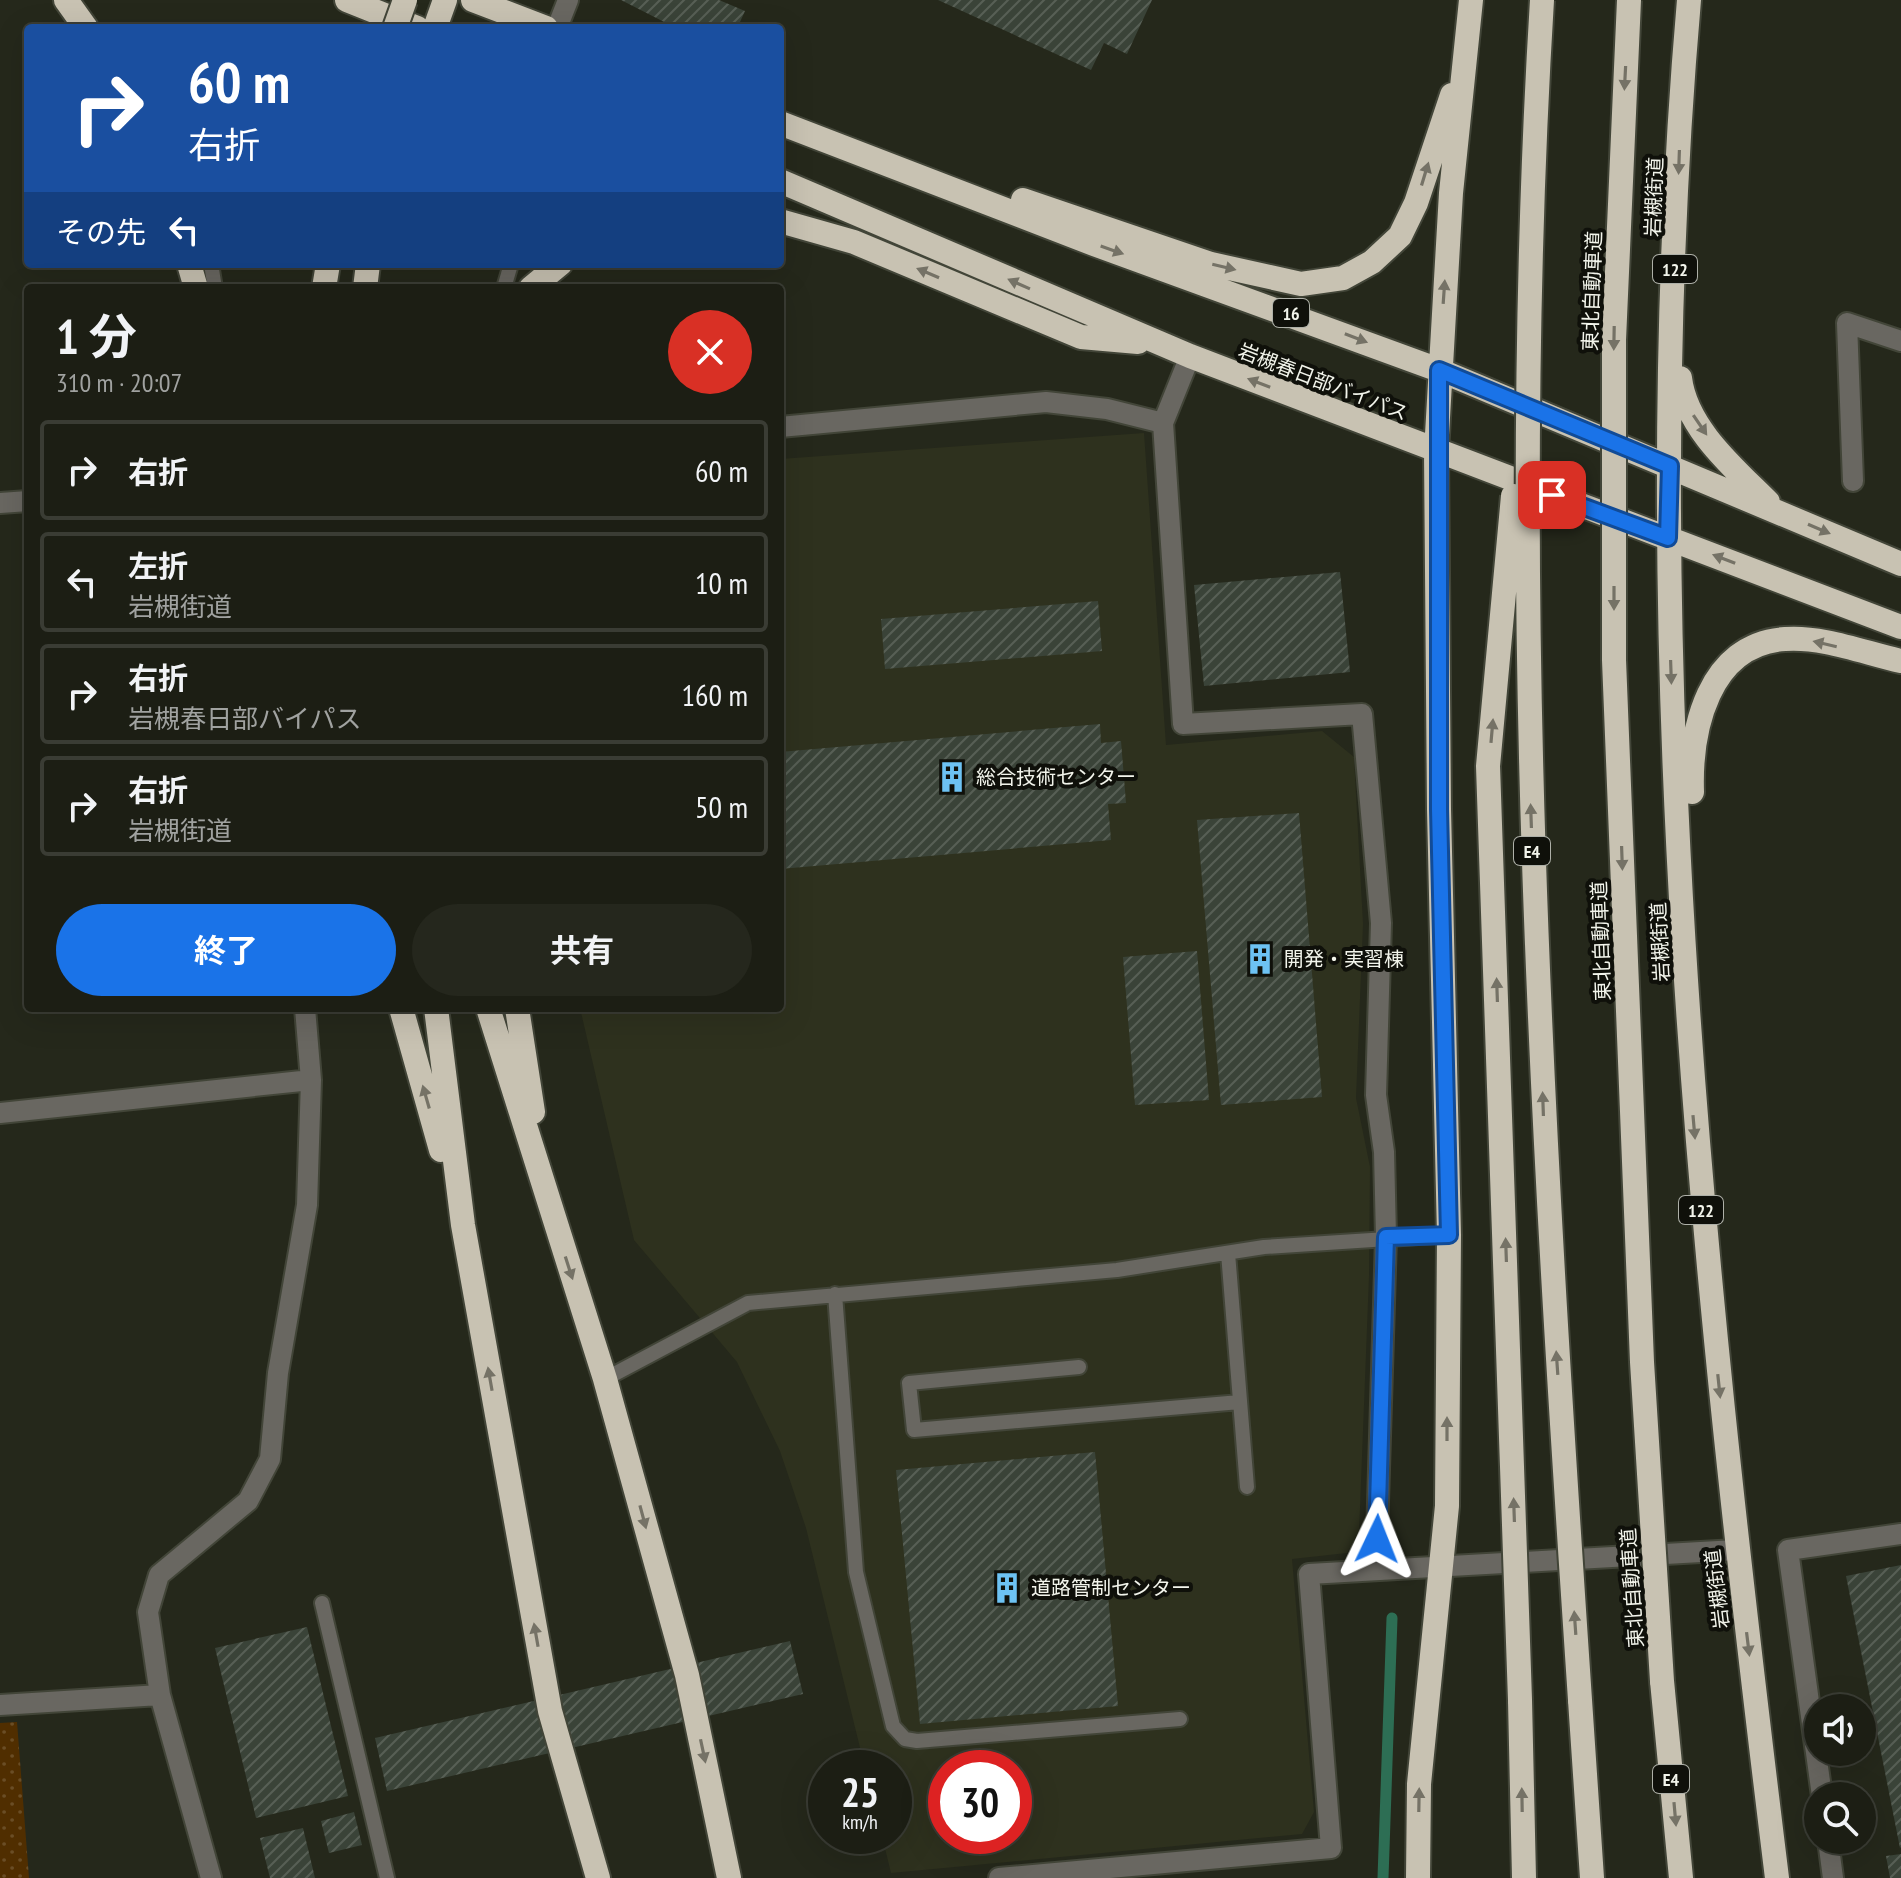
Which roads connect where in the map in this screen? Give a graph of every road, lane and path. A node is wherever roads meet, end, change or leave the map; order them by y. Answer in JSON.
{"nodes":[{"id":1,"x":66,"y":0,"type":"edge"},
{"id":2,"x":347,"y":0,"type":"edge"},
{"id":3,"x":405,"y":0,"type":"edge"},
{"id":4,"x":445,"y":0,"type":"edge"},
{"id":5,"x":473,"y":0,"type":"edge"},
{"id":6,"x":488,"y":0,"type":"edge"},
{"id":7,"x":568,"y":0,"type":"edge"},
{"id":8,"x":1471,"y":0,"type":"edge"},
{"id":9,"x":1542,"y":0,"type":"edge"},
{"id":10,"x":1629,"y":0,"type":"edge"},
{"id":11,"x":1689,"y":0,"type":"edge"},
{"id":12,"x":83,"y":24,"type":"edge"},
{"id":13,"x":396,"y":24,"type":"edge"},
{"id":14,"x":407,"y":24,"type":"edge"},
{"id":15,"x":436,"y":24,"type":"edge"},
{"id":16,"x":538,"y":24,"type":"edge"},
{"id":17,"x":540,"y":24,"type":"edge"},
{"id":18,"x":548,"y":24,"type":"edge"},
{"id":19,"x":1465,"y":57,"type":"junction"},
{"id":20,"x":784,"y":124,"type":"edge"},
{"id":21,"x":908,"y":171,"type":"junction"},
{"id":22,"x":784,"y":183,"type":"edge"},
{"id":23,"x":784,"y":222,"type":"edge"},
{"id":24,"x":555,"y":268,"type":"edge"},
{"id":25,"x":536,"y":284,"type":"edge"},
{"id":26,"x":1673,"y":324,"type":"junction"},
{"id":27,"x":1901,"y":341,"type":"edge"},
{"id":28,"x":1160,"y":343,"type":"junction"},
{"id":29,"x":1190,"y":356,"type":"junction"},
{"id":30,"x":1526,"y":358,"type":"junction"},
{"id":31,"x":1439,"y":370,"type":"junction"},
{"id":32,"x":1163,"y":423,"type":"junction"},
{"id":33,"x":784,"y":427,"type":"edge"},
{"id":34,"x":1436,"y":452,"type":"junction"},
{"id":35,"x":1670,"y":466,"type":"junction"},
{"id":36,"x":1853,"y":481,"type":"dead end"},
{"id":37,"x":24,"y":501,"type":"edge"},
{"id":38,"x":0,"y":503,"type":"edge"},
{"id":39,"x":1778,"y":512,"type":"junction"},
{"id":40,"x":1668,"y":538,"type":"junction"},
{"id":41,"x":1901,"y":564,"type":"edge"},
{"id":42,"x":1901,"y":627,"type":"edge"},
{"id":43,"x":1901,"y":661,"type":"edge"},
{"id":44,"x":305,"y":1012,"type":"edge"},
{"id":45,"x":402,"y":1012,"type":"edge"},
{"id":46,"x":436,"y":1012,"type":"edge"},
{"id":47,"x":489,"y":1012,"type":"edge"},
{"id":48,"x":518,"y":1012,"type":"edge"},
{"id":49,"x":1690,"y":1079,"type":"junction"},
{"id":50,"x":311,"y":1080,"type":"junction"},
{"id":51,"x":0,"y":1113,"type":"edge"},
{"id":52,"x":545,"y":1193,"type":"junction"},
{"id":53,"x":463,"y":1225,"type":"junction"},
{"id":54,"x":1449,"y":1235,"type":"junction"},
{"id":55,"x":1386,"y":1237,"type":"junction"},
{"id":56,"x":1228,"y":1253,"type":"junction"},
{"id":57,"x":835,"y":1294,"type":"junction"},
{"id":58,"x":1079,"y":1367,"type":"dead end"},
{"id":59,"x":605,"y":1379,"type":"junction"},
{"id":60,"x":1240,"y":1402,"type":"junction"},
{"id":61,"x":1247,"y":1487,"type":"dead end"},
{"id":62,"x":1901,"y":1534,"type":"edge"},
{"id":63,"x":1736,"y":1550,"type":"junction"},
{"id":64,"x":1442,"y":1566,"type":"junction"},
{"id":65,"x":1376,"y":1569,"type":"junction"},
{"id":66,"x":322,"y":1603,"type":"dead end"},
{"id":67,"x":160,"y":1695,"type":"junction"},
{"id":68,"x":0,"y":1705,"type":"edge"},
{"id":69,"x":1180,"y":1719,"type":"dead end"},
{"id":70,"x":1820,"y":1782,"type":"edge"},
{"id":71,"x":1830,"y":1854,"type":"edge"},
{"id":72,"x":211,"y":1878,"type":"edge"},
{"id":73,"x":387,"y":1878,"type":"edge"},
{"id":74,"x":598,"y":1878,"type":"edge"},
{"id":75,"x":729,"y":1878,"type":"edge"},
{"id":76,"x":999,"y":1878,"type":"edge"},
{"id":77,"x":1418,"y":1878,"type":"edge"},
{"id":78,"x":1524,"y":1878,"type":"edge"},
{"id":79,"x":1592,"y":1878,"type":"edge"},
{"id":80,"x":1681,"y":1878,"type":"edge"},
{"id":81,"x":1777,"y":1878,"type":"edge"},
{"id":82,"x":1833,"y":1878,"type":"edge"}],
"edges":[{"from":1,"to":12,"type":"highway"},
{"from":2,"to":14,"type":"highway"},
{"from":3,"to":13,"type":"highway","bridge":true},
{"from":4,"to":15,"type":"highway"},
{"from":5,"to":16,"type":"highway"},
{"from":6,"to":17,"type":"highway"},
{"from":7,"to":18,"type":"street"},
{"from":8,"to":19,"type":"highway"},
{"from":9,"to":30,"type":"highway","number":"E4","bridge":true},
{"from":10,"to":80,"type":"highway","name":"東北自動車道","number":"E4","one_way":true,"bridge":true},
{"from":11,"to":26,"type":"highway","name":"岩槻街道","number":"122","one_way":true},
{"from":21,"to":19,"type":"highway","one_way":true},
{"from":31,"to":19,"type":"highway","one_way":true},
{"from":20,"to":21,"type":"highway","number":"16"},
{"from":21,"to":31,"type":"highway","number":"16","one_way":true},
{"from":28,"to":22,"type":"highway","name":"岩槻春日部バイパス","one_way":true},
{"from":28,"to":23,"type":"highway","one_way":true},
{"from":24,"to":25,"type":"highway"},
{"from":26,"to":35,"type":"highway","name":"岩槻街道","number":"122"},
{"from":26,"to":39,"type":"highway","one_way":true},
{"from":27,"to":36,"type":"street"},
{"from":28,"to":29,"type":"highway","name":"岩槻春日部バイパス"},
{"from":29,"to":32,"type":"street"},
{"from":34,"to":29,"type":"highway","name":"岩槻春日部バイパス","one_way":true},
{"from":78,"to":30,"type":"highway","one_way":true,"bridge":true},
{"from":79,"to":30,"type":"highway","number":"E4","one_way":true,"bridge":true},
{"from":31,"to":34,"type":"highway"},
{"from":31,"to":35,"type":"highway","number":"16"},
{"from":32,"to":33,"type":"street"},
{"from":32,"to":55,"type":"street"},
{"from":34,"to":40,"type":"highway","name":"岩槻春日部バイパス"},
{"from":34,"to":54,"type":"highway"},
{"from":35,"to":39,"type":"highway","number":"16"},
{"from":35,"to":40,"type":"highway","name":"岩槻街道","number":"122"},
{"from":37,"to":38,"type":"street"},
{"from":39,"to":41,"type":"highway","number":"16","one_way":true},
{"from":42,"to":40,"type":"highway","name":"岩槻春日部バイパス","one_way":true},
{"from":40,"to":49,"type":"highway","name":"岩槻街道","number":"122","one_way":true},
{"from":43,"to":49,"type":"highway","one_way":true},
{"from":44,"to":50,"type":"street"},
{"from":53,"to":45,"type":"highway","one_way":true},
{"from":46,"to":53,"type":"highway"},
{"from":47,"to":52,"type":"highway"},
{"from":48,"to":52,"type":"highway"},
{"from":49,"to":63,"type":"highway","name":"岩槻街道","number":"122","one_way":true},
{"from":50,"to":51,"type":"street"},
{"from":50,"to":67,"type":"street"},
{"from":52,"to":59,"type":"highway","one_way":true},
{"from":74,"to":53,"type":"highway","one_way":true},
{"from":54,"to":55,"type":"lane"},
{"from":64,"to":54,"type":"highway","one_way":true},
{"from":55,"to":56,"type":"lane"},
{"from":55,"to":65,"type":"street"},
{"from":56,"to":57,"type":"lane"},
{"from":56,"to":60,"type":"lane"},
{"from":57,"to":59,"type":"lane"},
{"from":57,"to":69,"type":"lane"},
{"from":58,"to":60,"type":"lane"},
{"from":59,"to":75,"type":"highway","one_way":true},
{"from":60,"to":61,"type":"lane"},
{"from":62,"to":70,"type":"street"},
{"from":63,"to":64,"type":"street"},
{"from":63,"to":81,"type":"highway","name":"岩槻街道","number":"122","one_way":true},
{"from":64,"to":65,"type":"street"},
{"from":77,"to":64,"type":"highway","one_way":true},
{"from":65,"to":76,"type":"street"},
{"from":66,"to":73,"type":"lane"},
{"from":67,"to":68,"type":"street"},
{"from":67,"to":72,"type":"street"},
{"from":71,"to":82,"type":"street"}]}
